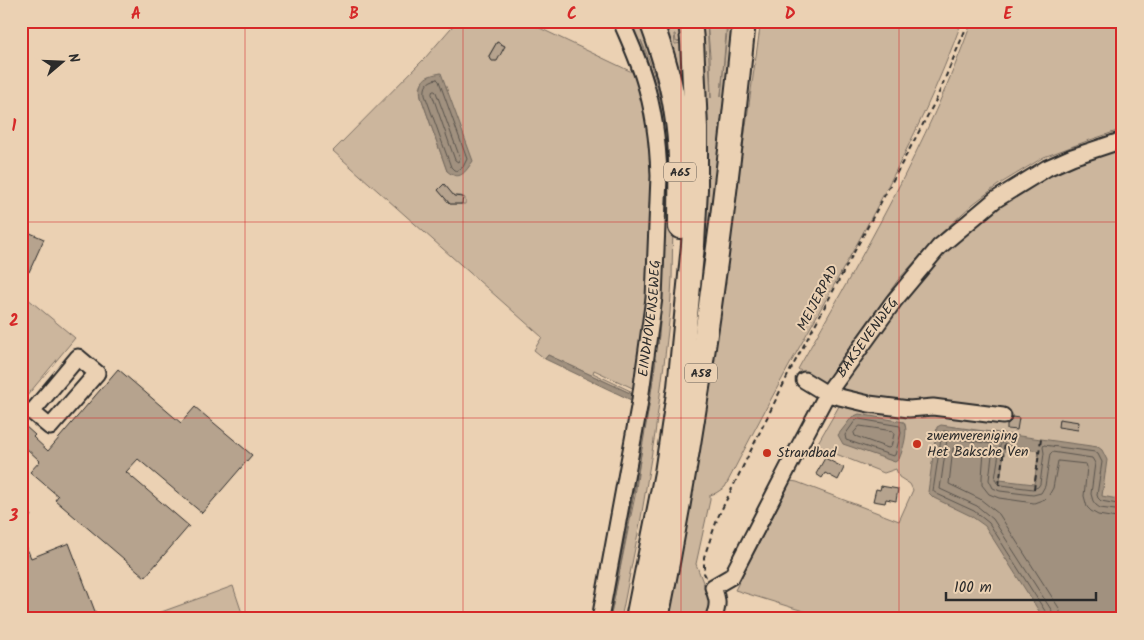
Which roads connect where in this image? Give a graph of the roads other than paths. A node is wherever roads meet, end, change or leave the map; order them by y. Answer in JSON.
{"nodes":[{"id":1,"x":621,"y":21,"type":"edge"},
{"id":2,"x":651,"y":21,"type":"edge"},
{"id":3,"x":690,"y":21,"type":"edge"},
{"id":4,"x":744,"y":21,"type":"edge"},
{"id":5,"x":1123,"y":140,"type":"edge"},
{"id":6,"x":686,"y":326,"type":"junction"},
{"id":7,"x":804,"y":380,"type":"dead end"},
{"id":8,"x":827,"y":394,"type":"junction"},
{"id":9,"x":27,"y":411,"type":"edge"},
{"id":10,"x":1003,"y":416,"type":"dead end"},
{"id":11,"x":600,"y":619,"type":"edge"},
{"id":12,"x":637,"y":619,"type":"edge"},
{"id":13,"x":657,"y":619,"type":"edge"},
{"id":14,"x":713,"y":619,"type":"edge"}],
"edges":[{"from":1,"to":11,"type":"street","name":"EINDHOVENSEWEG"},
{"from":2,"to":6,"type":"highway","number":"A65"},
{"from":3,"to":6,"type":"highway","number":"A58"},
{"from":4,"to":13,"type":"highway","number":"A58"},
{"from":5,"to":8,"type":"street","name":"BAKSEVENWEG"},
{"from":6,"to":12,"type":"highway","number":"A58"},
{"from":7,"to":8,"type":"street"},
{"from":8,"to":10,"type":"street"},
{"from":8,"to":14,"type":"street","name":"BAKSEVENWEG"},
{"from":9,"to":9,"type":"street"}]}
